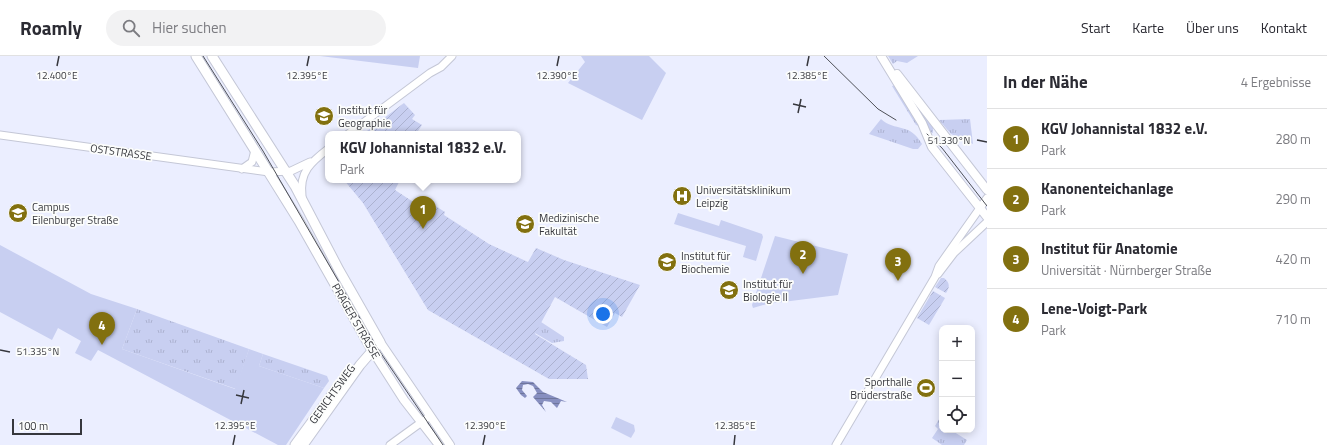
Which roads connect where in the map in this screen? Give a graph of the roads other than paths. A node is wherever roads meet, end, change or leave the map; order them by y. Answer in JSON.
{"nodes":[{"id":1,"x":196,"y":56,"type":"edge"},
{"id":2,"x":212,"y":56,"type":"edge"},
{"id":3,"x":882,"y":56,"type":"edge"},
{"id":4,"x":450,"y":57,"type":"edge"},
{"id":5,"x":352,"y":131,"type":"edge"},
{"id":6,"x":0,"y":135,"type":"edge"},
{"id":7,"x":255,"y":150,"type":"junction"},
{"id":8,"x":325,"y":151,"type":"edge"},
{"id":9,"x":310,"y":162,"type":"junction"},
{"id":10,"x":242,"y":169,"type":"junction"},
{"id":11,"x":269,"y":172,"type":"junction"},
{"id":12,"x":286,"y":172,"type":"junction"},
{"id":13,"x":985,"y":187,"type":"edge"},
{"id":14,"x":302,"y":198,"type":"junction"},
{"id":15,"x":987,"y":198,"type":"edge"},
{"id":16,"x":980,"y":208,"type":"junction"},
{"id":17,"x":987,"y":217,"type":"edge"},
{"id":18,"x":987,"y":222,"type":"edge"},
{"id":19,"x":935,"y":277,"type":"junction"},
{"id":20,"x":378,"y":340,"type":"junction"},
{"id":21,"x":370,"y":347,"type":"junction"},
{"id":22,"x":430,"y":416,"type":"junction"},
{"id":23,"x":421,"y":423,"type":"junction"},
{"id":24,"x":295,"y":445,"type":"edge"},
{"id":25,"x":303,"y":445,"type":"edge"},
{"id":26,"x":390,"y":445,"type":"edge"},
{"id":27,"x":439,"y":445,"type":"edge"},
{"id":28,"x":450,"y":445,"type":"edge"},
{"id":29,"x":836,"y":445,"type":"edge"}],
"edges":[{"from":1,"to":7,"type":"main road"},
{"from":2,"to":12,"type":"main road","name":"PRAGER STRASSE"},
{"from":3,"to":13,"type":"main road"},
{"from":3,"to":16,"type":"main road"},
{"from":4,"to":5,"type":"street"},
{"from":6,"to":10,"type":"street","name":"OSTSTRASSE"},
{"from":7,"to":10,"type":"street"},
{"from":7,"to":11,"type":"main road","name":"PRAGER STRASSE"},
{"from":8,"to":9,"type":"street"},
{"from":9,"to":12,"type":"street"},
{"from":9,"to":14,"type":"street"},
{"from":10,"to":11,"type":"street","name":"OSTSTRASSE"},
{"from":11,"to":12,"type":"street","name":"OSTSTRASSE"},
{"from":11,"to":21,"type":"main road","name":"PRAGER STRASSE"},
{"from":12,"to":14,"type":"main road","name":"PRAGER STRASSE"},
{"from":14,"to":20,"type":"main road","name":"PRAGER STRASSE"},
{"from":15,"to":16,"type":"street"},
{"from":16,"to":17,"type":"main road"},
{"from":16,"to":19,"type":"street"},
{"from":18,"to":19,"type":"street"},
{"from":19,"to":29,"type":"street"},
{"from":20,"to":21,"type":"main road"},
{"from":20,"to":22,"type":"main road","name":"PRAGER STRASSE"},
{"from":21,"to":23,"type":"main road","name":"PRAGER STRASSE"},
{"from":21,"to":24,"type":"main road","name":"GERICHTSWEG"},
{"from":21,"to":25,"type":"main road","name":"GERICHTSWEG"},
{"from":22,"to":23,"type":"street"},
{"from":22,"to":28,"type":"main road","name":"PRAGER STRASSE"},
{"from":23,"to":26,"type":"street"},
{"from":23,"to":27,"type":"main road","name":"PRAGER STRASSE"}]}
